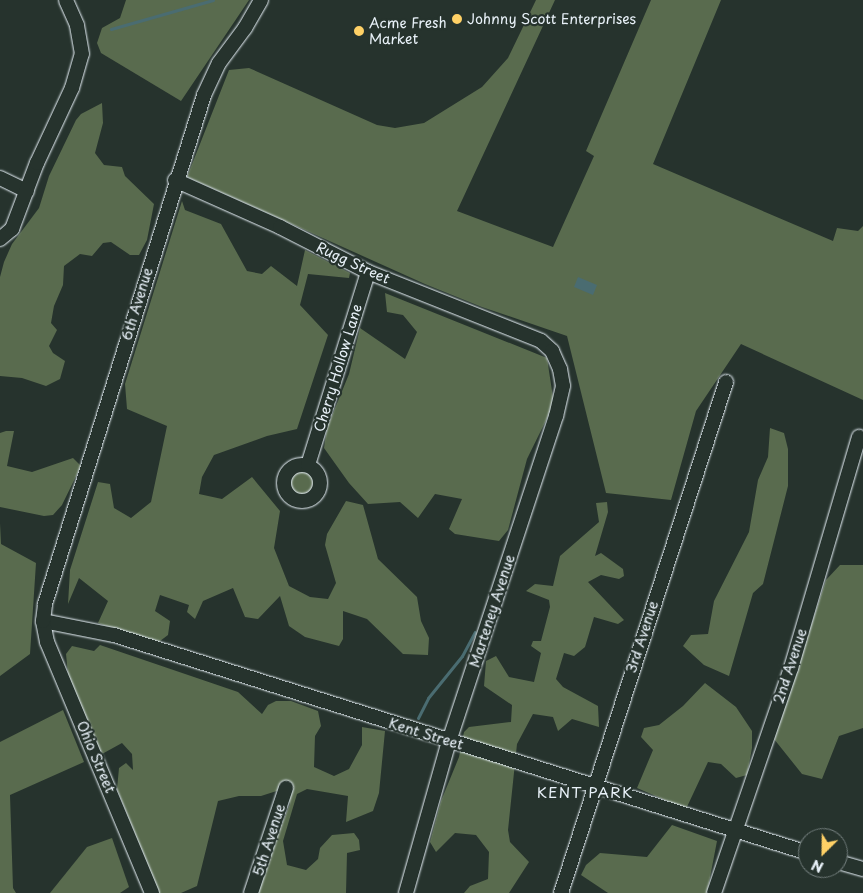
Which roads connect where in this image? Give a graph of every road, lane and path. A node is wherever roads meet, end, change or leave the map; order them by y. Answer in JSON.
{"nodes":[{"id":1,"x":66,"y":0,"type":"edge"},
{"id":2,"x":261,"y":0,"type":"edge"},
{"id":3,"x":0,"y":178,"type":"edge"},
{"id":4,"x":175,"y":180,"type":"junction"},
{"id":5,"x":27,"y":191,"type":"junction"},
{"id":6,"x":0,"y":239,"type":"edge"},
{"id":7,"x":368,"y":272,"type":"junction"},
{"id":8,"x":534,"y":338,"type":"joint"},
{"id":9,"x":726,"y":382,"type":"dead end"},
{"id":10,"x":859,"y":436,"type":"dead end"},
{"id":11,"x":308,"y":465,"type":"dead end"},
{"id":12,"x":43,"y":621,"type":"junction"},
{"id":13,"x":449,"y":741,"type":"junction"},
{"id":14,"x":595,"y":785,"type":"junction"},
{"id":15,"x":286,"y":788,"type":"dead end"},
{"id":16,"x":733,"y":831,"type":"junction"},
{"id":17,"x":798,"y":850,"type":"edge"},
{"id":18,"x":848,"y":865,"type":"edge"},
{"id":19,"x":863,"y":870,"type":"edge"},
{"id":20,"x":152,"y":893,"type":"edge"},
{"id":21,"x":251,"y":893,"type":"edge"},
{"id":22,"x":406,"y":893,"type":"edge"},
{"id":23,"x":561,"y":893,"type":"edge"},
{"id":24,"x":714,"y":893,"type":"edge"}],
"edges":[{"from":1,"to":5,"type":"street"},
{"from":2,"to":4,"type":"street","name":"6th Avenue"},
{"from":3,"to":5,"type":"street"},
{"from":4,"to":7,"type":"street","name":"Rugg Street"},
{"from":4,"to":12,"type":"street","name":"6th Avenue"},
{"from":5,"to":6,"type":"street"},
{"from":7,"to":8,"type":"street","name":"Rugg Street"},
{"from":7,"to":11,"type":"street","name":"Cherry Hollow Lane"},
{"from":8,"to":13,"type":"street","name":"Marteney Avenue"},
{"from":9,"to":14,"type":"street","name":"3rd Avenue"},
{"from":10,"to":16,"type":"street","name":"2nd Avenue"},
{"from":12,"to":13,"type":"street","name":"Kent Street"},
{"from":12,"to":20,"type":"street","name":"Ohio Street"},
{"from":13,"to":14,"type":"street","name":"Kent Street"},
{"from":13,"to":22,"type":"street","name":"Marteney Avenue"},
{"from":14,"to":16,"type":"street","name":"Kent Street"},
{"from":14,"to":23,"type":"street","name":"3rd Avenue"},
{"from":15,"to":21,"type":"street","name":"5th Avenue"},
{"from":16,"to":17,"type":"street","name":"Kent Street"},
{"from":16,"to":24,"type":"street","name":"2nd Avenue"},
{"from":18,"to":19,"type":"street"}]}
